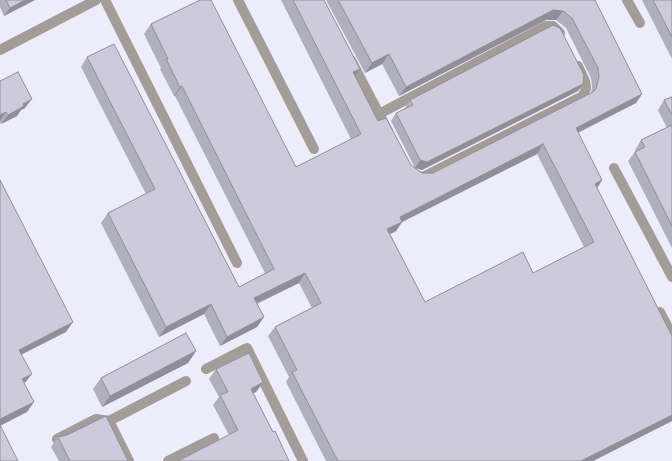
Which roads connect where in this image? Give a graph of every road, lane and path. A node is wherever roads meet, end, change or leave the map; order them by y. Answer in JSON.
{"nodes":[{"id":1,"x":96,"y":0,"type":"edge"},
{"id":2,"x":105,"y":0,"type":"edge"},
{"id":3,"x":238,"y":0,"type":"edge"},
{"id":4,"x":627,"y":0,"type":"edge"},
{"id":5,"x":640,"y":23,"type":"dead end"},
{"id":6,"x":567,"y":45,"type":"edge"},
{"id":7,"x":0,"y":50,"type":"edge"},
{"id":8,"x":347,"y":53,"type":"edge"},
{"id":9,"x":574,"y":59,"type":"edge"},
{"id":10,"x":379,"y":114,"type":"junction"},
{"id":11,"x":393,"y":140,"type":"edge"},
{"id":12,"x":314,"y":149,"type":"dead end"},
{"id":13,"x":614,"y":168,"type":"dead end"},
{"id":14,"x":410,"y":172,"type":"edge"},
{"id":15,"x":237,"y":263,"type":"dead end"},
{"id":16,"x":672,"y":276,"type":"edge"},
{"id":17,"x":655,"y":302,"type":"edge"},
{"id":18,"x":672,"y":335,"type":"edge"},
{"id":19,"x":206,"y":370,"type":"dead end"},
{"id":20,"x":186,"y":381,"type":"dead end"},
{"id":21,"x":108,"y":421,"type":"junction"},
{"id":22,"x":214,"y":438,"type":"dead end"},
{"id":23,"x":57,"y":439,"type":"edge"},
{"id":24,"x":129,"y":461,"type":"edge"},
{"id":25,"x":168,"y":461,"type":"edge"},
{"id":26,"x":303,"y":461,"type":"edge"}],
"edges":[{"from":1,"to":7,"type":"street"},
{"from":2,"to":15,"type":"street"},
{"from":3,"to":12,"type":"street"},
{"from":4,"to":5,"type":"street"},
{"from":6,"to":10,"type":"street"},
{"from":8,"to":10,"type":"street"},
{"from":9,"to":14,"type":"street"},
{"from":10,"to":11,"type":"street"},
{"from":13,"to":16,"type":"street"},
{"from":17,"to":18,"type":"street"},
{"from":19,"to":26,"type":"street"},
{"from":20,"to":21,"type":"street"},
{"from":21,"to":23,"type":"street"},
{"from":21,"to":24,"type":"street"},
{"from":22,"to":25,"type":"street"}]}
